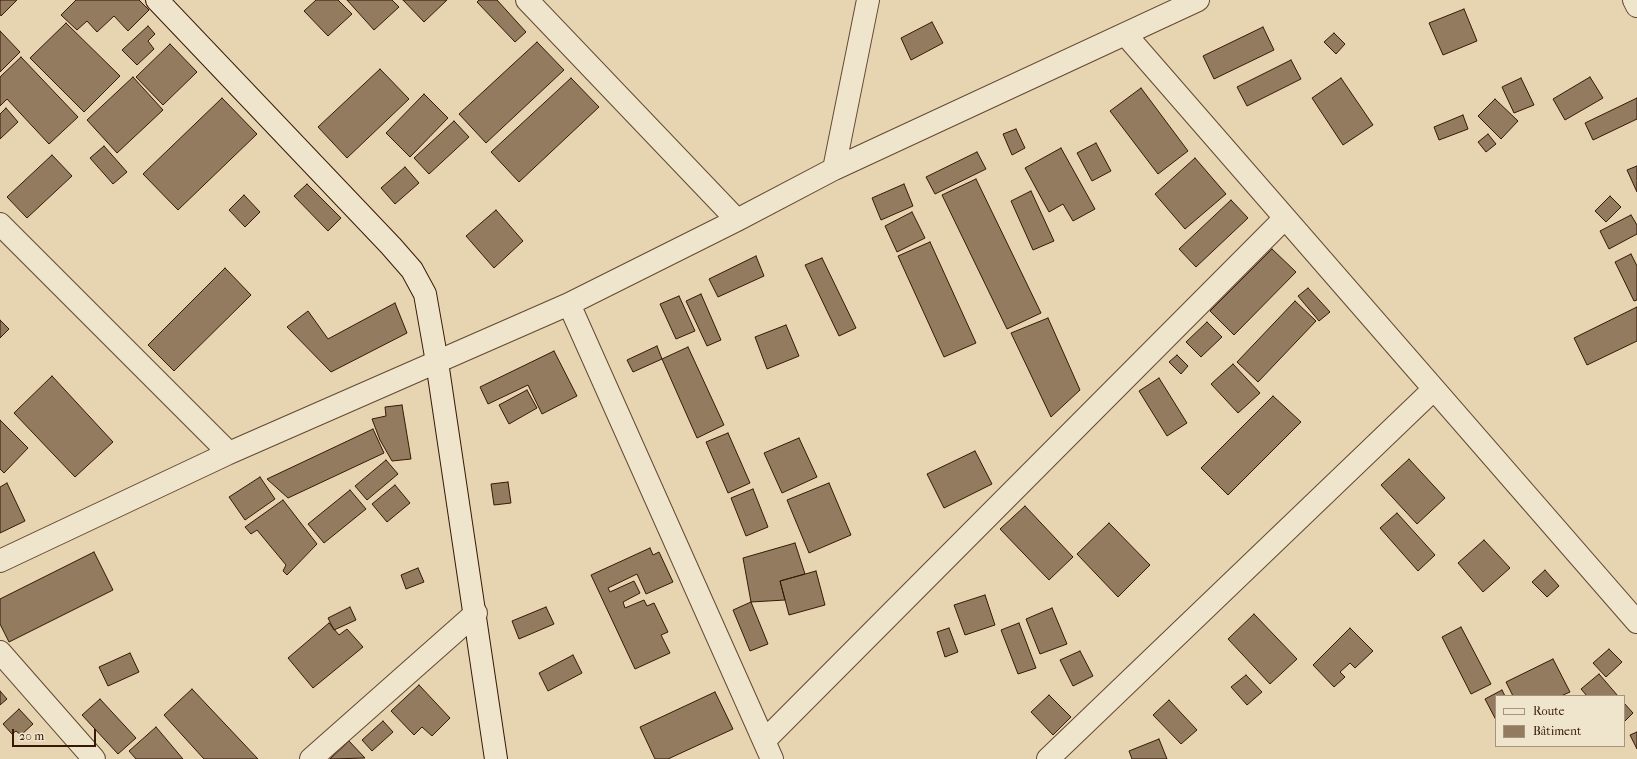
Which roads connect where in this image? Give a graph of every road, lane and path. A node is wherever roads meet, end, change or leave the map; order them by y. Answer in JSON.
{"nodes":[{"id":1,"x":157,"y":0,"type":"edge"},
{"id":2,"x":527,"y":0,"type":"edge"},
{"id":3,"x":868,"y":0,"type":"edge"},
{"id":4,"x":1198,"y":0,"type":"edge"},
{"id":5,"x":1634,"y":0,"type":"edge"},
{"id":6,"x":1637,"y":6,"type":"edge"},
{"id":7,"x":1125,"y":34,"type":"junction"},
{"id":8,"x":834,"y":169,"type":"junction"},
{"id":9,"x":1285,"y":218,"type":"junction"},
{"id":10,"x":737,"y":220,"type":"junction"},
{"id":11,"x":0,"y":224,"type":"edge"},
{"id":12,"x":569,"y":304,"type":"junction"},
{"id":13,"x":437,"y":362,"type":"junction"},
{"id":14,"x":1434,"y":389,"type":"junction"},
{"id":15,"x":229,"y":453,"type":"junction"},
{"id":16,"x":0,"y":560,"type":"edge"},
{"id":17,"x":476,"y":613,"type":"junction"},
{"id":18,"x":1637,"y":622,"type":"edge"},
{"id":19,"x":0,"y":652,"type":"edge"},
{"id":20,"x":768,"y":750,"type":"edge"},
{"id":21,"x":94,"y":759,"type":"edge"},
{"id":22,"x":311,"y":759,"type":"edge"},
{"id":23,"x":496,"y":759,"type":"edge"},
{"id":24,"x":1048,"y":759,"type":"edge"}],
"edges":[{"from":1,"to":13,"type":"street"},
{"from":2,"to":10,"type":"street"},
{"from":3,"to":8,"type":"street"},
{"from":4,"to":7,"type":"street"},
{"from":5,"to":6,"type":"street"},
{"from":7,"to":8,"type":"street"},
{"from":7,"to":9,"type":"street"},
{"from":8,"to":10,"type":"street"},
{"from":9,"to":14,"type":"street"},
{"from":9,"to":20,"type":"street"},
{"from":10,"to":12,"type":"street"},
{"from":11,"to":15,"type":"street"},
{"from":12,"to":13,"type":"street"},
{"from":12,"to":20,"type":"street"},
{"from":13,"to":15,"type":"street"},
{"from":13,"to":17,"type":"street"},
{"from":14,"to":18,"type":"street"},
{"from":14,"to":24,"type":"street"},
{"from":15,"to":16,"type":"street"},
{"from":17,"to":22,"type":"street"},
{"from":17,"to":23,"type":"street"},
{"from":19,"to":21,"type":"street"}]}
